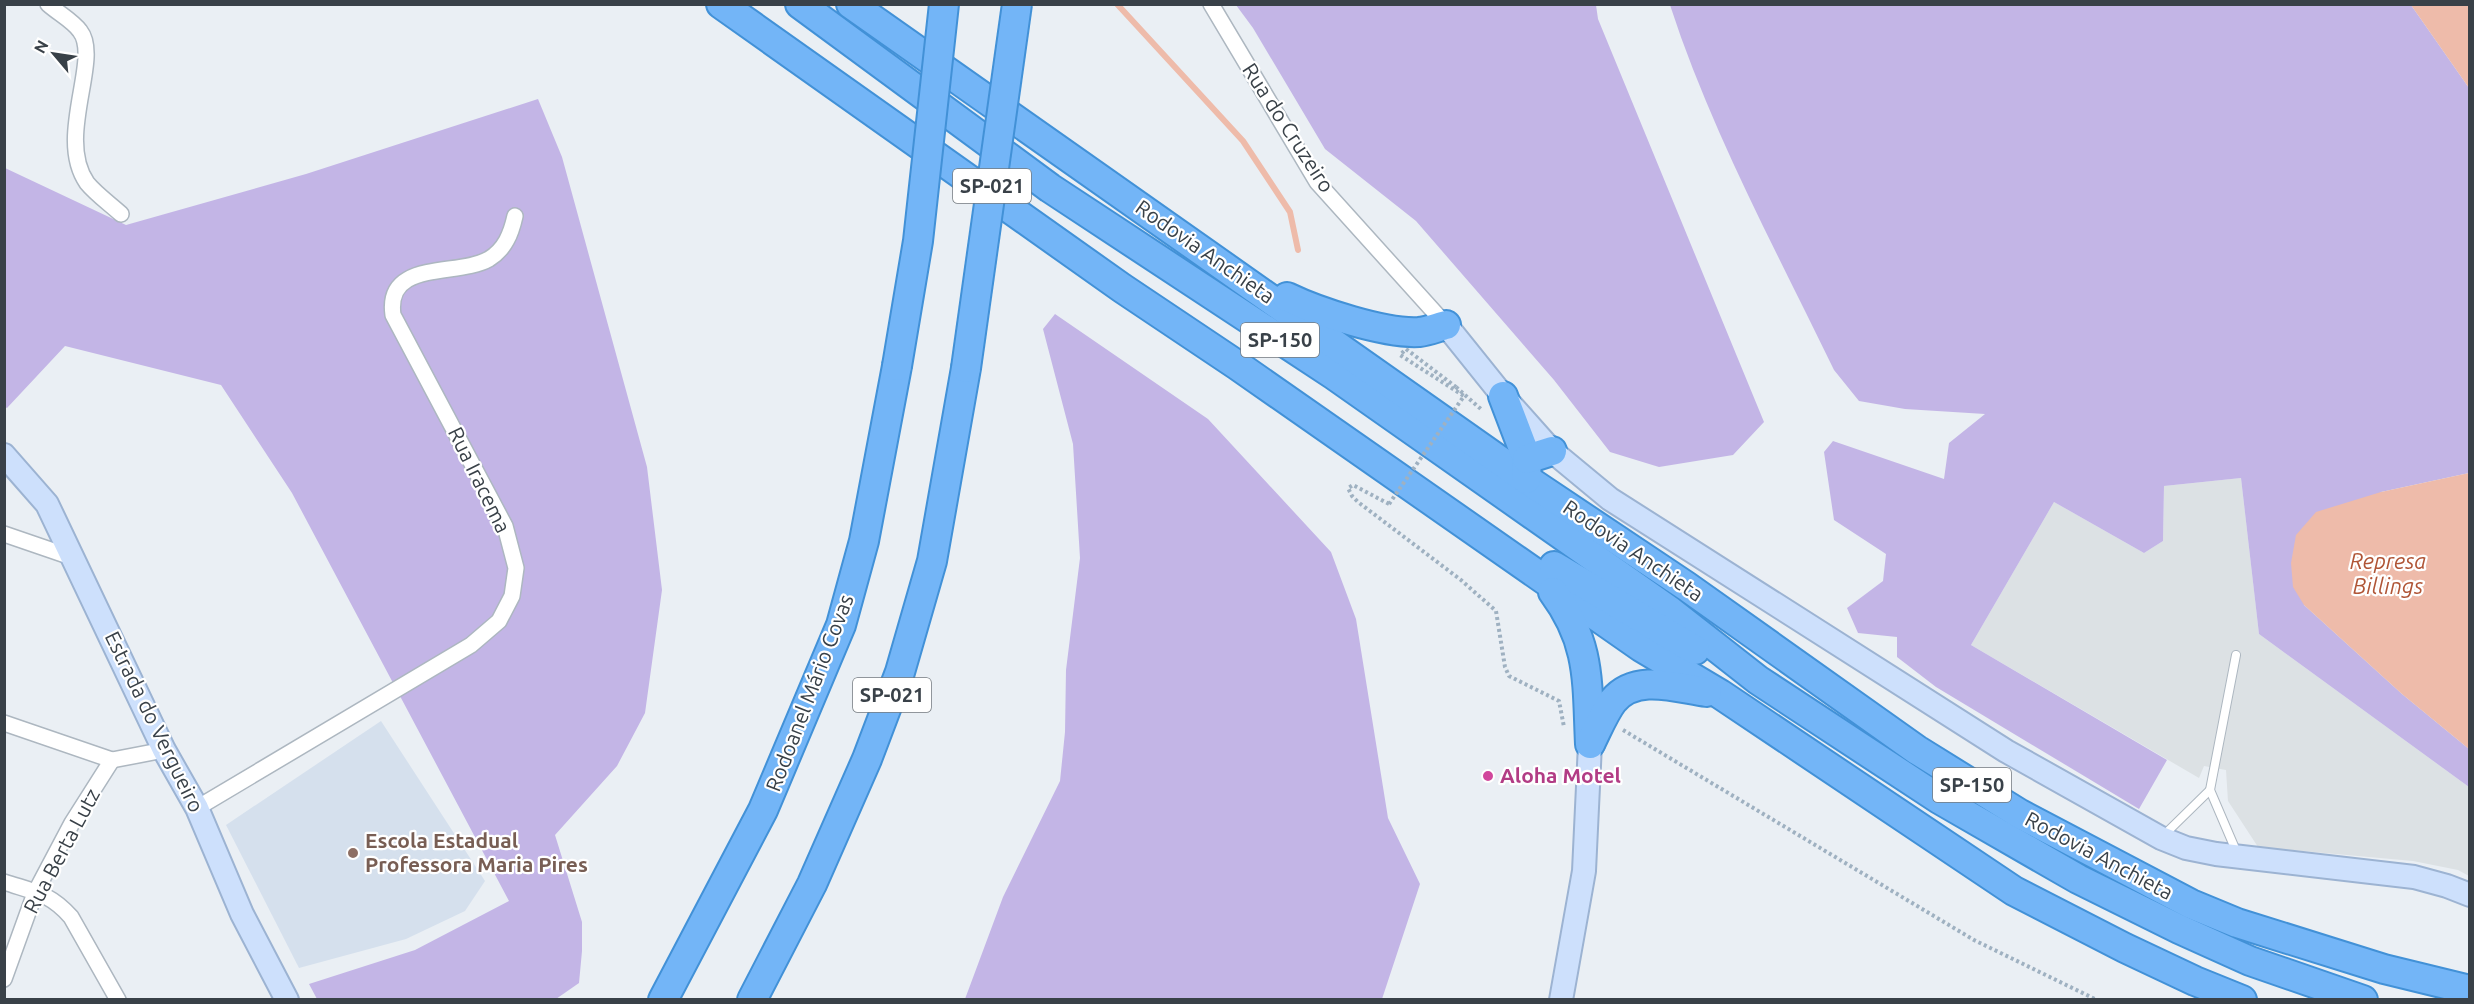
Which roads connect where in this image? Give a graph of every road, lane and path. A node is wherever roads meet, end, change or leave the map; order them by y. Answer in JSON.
{"nodes":[{"id":1,"x":48,"y":4,"type":"edge"},
{"id":2,"x":721,"y":4,"type":"edge"},
{"id":3,"x":800,"y":4,"type":"edge"},
{"id":4,"x":851,"y":4,"type":"edge"},
{"id":5,"x":944,"y":4,"type":"edge"},
{"id":6,"x":1017,"y":4,"type":"edge"},
{"id":7,"x":1210,"y":4,"type":"edge"},
{"id":8,"x":121,"y":214,"type":"dead end"},
{"id":9,"x":515,"y":216,"type":"dead end"},
{"id":10,"x":1230,"y":270,"type":"junction"},
{"id":11,"x":1446,"y":325,"type":"junction"},
{"id":12,"x":1448,"y":402,"type":"dead end"},
{"id":13,"x":1494,"y":404,"type":"junction"},
{"id":14,"x":1459,"y":407,"type":"dead end"},
{"id":15,"x":4,"y":455,"type":"edge"},
{"id":16,"x":1535,"y":463,"type":"junction"},
{"id":17,"x":1455,"y":519,"type":"junction"},
{"id":18,"x":4,"y":534,"type":"edge"},
{"id":19,"x":74,"y":558,"type":"junction"},
{"id":20,"x":1543,"y":578,"type":"junction"},
{"id":21,"x":2236,"y":655,"type":"dead end"},
{"id":22,"x":1758,"y":680,"type":"junction"},
{"id":23,"x":1720,"y":694,"type":"junction"},
{"id":24,"x":4,"y":723,"type":"edge"},
{"id":25,"x":1590,"y":744,"type":"junction"},
{"id":26,"x":164,"y":750,"type":"junction"},
{"id":27,"x":112,"y":760,"type":"junction"},
{"id":28,"x":2210,"y":790,"type":"junction"},
{"id":29,"x":197,"y":808,"type":"junction"},
{"id":30,"x":2161,"y":838,"type":"junction"},
{"id":31,"x":2239,"y":857,"type":"junction"},
{"id":32,"x":4,"y":882,"type":"edge"},
{"id":33,"x":35,"y":893,"type":"junction"},
{"id":34,"x":2469,"y":895,"type":"edge"},
{"id":35,"x":4,"y":979,"type":"edge"},
{"id":36,"x":2469,"y":990,"type":"edge"},
{"id":37,"x":118,"y":999,"type":"edge"},
{"id":38,"x":287,"y":999,"type":"edge"},
{"id":39,"x":663,"y":999,"type":"edge"},
{"id":40,"x":752,"y":999,"type":"edge"},
{"id":41,"x":1562,"y":999,"type":"edge"},
{"id":42,"x":2097,"y":999,"type":"edge"},
{"id":43,"x":2242,"y":999,"type":"edge"},
{"id":44,"x":2363,"y":999,"type":"edge"}],
"edges":[{"from":1,"to":8,"type":"street"},
{"from":2,"to":17,"type":"highway","number":"SP-150"},
{"from":3,"to":22,"type":"highway","name":"Rodovia Anchieta","number":"SP-150"},
{"from":4,"to":10,"type":"highway","name":"Rodovia Anchieta","number":"SP-150"},
{"from":5,"to":39,"type":"highway","name":"Rodoanel Mário Covas","number":"SP-021","bridge":true},
{"from":6,"to":40,"type":"highway","number":"SP-021","bridge":true},
{"from":7,"to":11,"type":"street","name":"Rua do Cruzeiro"},
{"from":9,"to":29,"type":"street","name":"Rua Iracema"},
{"from":10,"to":11,"type":"highway"},
{"from":10,"to":16,"type":"highway","name":"Rodovia Anchieta","number":"SP-150"},
{"from":11,"to":13,"type":"street"},
{"from":12,"to":14,"type":"path"},
{"from":13,"to":16,"type":"highway"},
{"from":13,"to":25,"type":"path","bridge":true},
{"from":15,"to":19,"type":"street","name":"Estrada do Vergueiro"},
{"from":16,"to":30,"type":"street"},
{"from":16,"to":36,"type":"highway","name":"Rodovia Anchieta","number":"SP-150"},
{"from":17,"to":20,"type":"highway","number":"SP-150"},
{"from":17,"to":22,"type":"highway"},
{"from":18,"to":19,"type":"street"},
{"from":19,"to":26,"type":"street","name":"Estrada do Vergueiro"},
{"from":20,"to":23,"type":"highway","number":"SP-150"},
{"from":20,"to":25,"type":"highway"},
{"from":21,"to":28,"type":"lane"},
{"from":22,"to":44,"type":"highway","name":"Rodovia Anchieta","number":"SP-150"},
{"from":23,"to":25,"type":"highway"},
{"from":23,"to":43,"type":"highway","number":"SP-150"},
{"from":24,"to":27,"type":"street"},
{"from":25,"to":41,"type":"street"},
{"from":25,"to":42,"type":"path"},
{"from":26,"to":27,"type":"street"},
{"from":26,"to":29,"type":"street","name":"Estrada do Vergueiro"},
{"from":27,"to":33,"type":"street","name":"Rua Berta Lutz"},
{"from":28,"to":30,"type":"lane"},
{"from":28,"to":31,"type":"lane"},
{"from":29,"to":38,"type":"street","name":"Estrada do Vergueiro"},
{"from":30,"to":31,"type":"street"},
{"from":31,"to":34,"type":"street"},
{"from":32,"to":33,"type":"street"},
{"from":33,"to":35,"type":"street","name":"Rua Berta Lutz"},
{"from":33,"to":37,"type":"street"}]}
